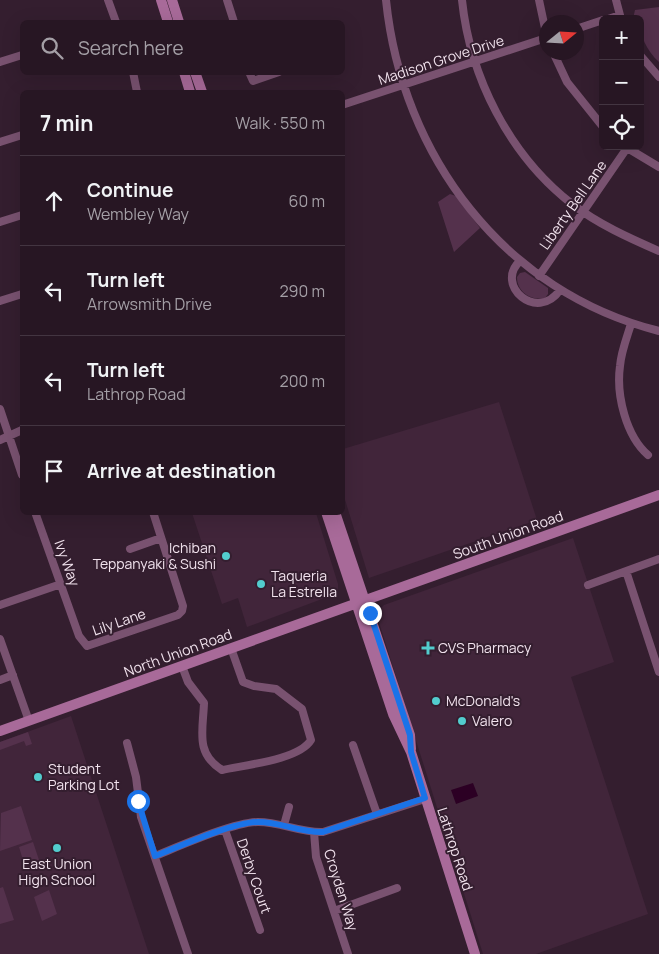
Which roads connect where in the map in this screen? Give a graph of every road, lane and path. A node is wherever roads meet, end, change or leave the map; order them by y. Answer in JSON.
{"nodes":[{"id":1,"x":108,"y":0,"type":"edge"},
{"id":2,"x":161,"y":0,"type":"edge"},
{"id":3,"x":172,"y":0,"type":"edge"},
{"id":4,"x":227,"y":0,"type":"edge"},
{"id":5,"x":386,"y":0,"type":"edge"},
{"id":6,"x":462,"y":0,"type":"edge"},
{"id":7,"x":539,"y":0,"type":"edge"},
{"id":8,"x":616,"y":0,"type":"edge"},
{"id":9,"x":542,"y":15,"type":"edge"},
{"id":10,"x":620,"y":15,"type":"edge"},
{"id":11,"x":115,"y":20,"type":"edge"},
{"id":12,"x":167,"y":20,"type":"edge"},
{"id":13,"x":179,"y":20,"type":"edge"},
{"id":14,"x":233,"y":20,"type":"edge"},
{"id":15,"x":599,"y":21,"type":"edge"},
{"id":16,"x":584,"y":26,"type":"edge"},
{"id":17,"x":539,"y":40,"type":"edge"},
{"id":18,"x":20,"y":56,"type":"edge"},
{"id":19,"x":644,"y":59,"type":"edge"},
{"id":20,"x":557,"y":60,"type":"edge"},
{"id":21,"x":0,"y":62,"type":"edge"},
{"id":22,"x":474,"y":62,"type":"junction"},
{"id":23,"x":134,"y":75,"type":"edge"},
{"id":24,"x":185,"y":75,"type":"edge"},
{"id":25,"x":196,"y":75,"type":"edge"},
{"id":26,"x":250,"y":75,"type":"edge"},
{"id":27,"x":270,"y":75,"type":"edge"},
{"id":28,"x":659,"y":76,"type":"edge"},
{"id":29,"x":403,"y":86,"type":"junction"},
{"id":30,"x":137,"y":90,"type":"edge"},
{"id":31,"x":189,"y":90,"type":"edge"},
{"id":32,"x":201,"y":90,"type":"edge"},
{"id":33,"x":345,"y":104,"type":"edge"},
{"id":34,"x":599,"y":122,"type":"edge"},
{"id":35,"x":20,"y":138,"type":"edge"},
{"id":36,"x":0,"y":142,"type":"edge"},
{"id":37,"x":624,"y":150,"type":"edge"},
{"id":38,"x":631,"y":150,"type":"edge"},
{"id":39,"x":659,"y":167,"type":"edge"},
{"id":40,"x":584,"y":212,"type":"junction"},
{"id":41,"x":20,"y":216,"type":"edge"},
{"id":42,"x":0,"y":222,"type":"edge"},
{"id":43,"x":659,"y":251,"type":"edge"},
{"id":44,"x":520,"y":261,"type":"junction"},
{"id":45,"x":539,"y":276,"type":"junction"},
{"id":46,"x":560,"y":290,"type":"junction"},
{"id":47,"x":20,"y":295,"type":"edge"},
{"id":48,"x":0,"y":301,"type":"edge"},
{"id":49,"x":631,"y":324,"type":"junction"},
{"id":50,"x":659,"y":330,"type":"edge"},
{"id":51,"x":0,"y":409,"type":"edge"},
{"id":52,"x":20,"y":431,"type":"edge"},
{"id":53,"x":10,"y":436,"type":"junction"},
{"id":54,"x":0,"y":440,"type":"edge"},
{"id":55,"x":648,"y":455,"type":"dead end"},
{"id":56,"x":20,"y":468,"type":"edge"},
{"id":57,"x":659,"y":495,"type":"edge"},
{"id":58,"x":36,"y":515,"type":"edge"},
{"id":59,"x":154,"y":515,"type":"edge"},
{"id":60,"x":327,"y":515,"type":"edge"},
{"id":61,"x":336,"y":515,"type":"edge"},
{"id":62,"x":161,"y":538,"type":"junction"},
{"id":63,"x":130,"y":549,"type":"dead end"},
{"id":64,"x":659,"y":559,"type":"edge"},
{"id":65,"x":626,"y":572,"type":"junction"},
{"id":66,"x":61,"y":584,"type":"junction"},
{"id":67,"x":588,"y":585,"type":"dead end"},
{"id":68,"x":360,"y":602,"type":"junction"},
{"id":69,"x":0,"y":605,"type":"edge"},
{"id":70,"x":74,"y":623,"type":"joint"},
{"id":71,"x":0,"y":639,"type":"edge"},
{"id":72,"x":231,"y":648,"type":"junction"},
{"id":73,"x":182,"y":666,"type":"junction"},
{"id":74,"x":659,"y":672,"type":"edge"},
{"id":75,"x":13,"y":675,"type":"junction"},
{"id":76,"x":0,"y":680,"type":"edge"},
{"id":77,"x":29,"y":721,"type":"junction"},
{"id":78,"x":0,"y":731,"type":"edge"},
{"id":79,"x":127,"y":744,"type":"dead end"},
{"id":80,"x":353,"y":745,"type":"dead end"},
{"id":81,"x":425,"y":798,"type":"junction"},
{"id":82,"x":289,"y":807,"type":"dead end"},
{"id":83,"x":377,"y":814,"type":"junction"},
{"id":84,"x":284,"y":825,"type":"junction"},
{"id":85,"x":226,"y":830,"type":"junction"},
{"id":86,"x":314,"y":832,"type":"junction"},
{"id":87,"x":155,"y":856,"type":"junction"},
{"id":88,"x":398,"y":888,"type":"dead end"},
{"id":89,"x":334,"y":911,"type":"junction"},
{"id":90,"x":260,"y":930,"type":"dead end"},
{"id":91,"x":188,"y":954,"type":"edge"},
{"id":92,"x":348,"y":954,"type":"edge"},
{"id":93,"x":475,"y":954,"type":"edge"}],
"edges":[{"from":1,"to":11,"type":"street"},
{"from":2,"to":12,"type":"street"},
{"from":3,"to":13,"type":"street"},
{"from":4,"to":14,"type":"street"},
{"from":5,"to":29,"type":"street"},
{"from":6,"to":22,"type":"street"},
{"from":7,"to":9,"type":"street"},
{"from":8,"to":10,"type":"street"},
{"from":15,"to":16,"type":"street"},
{"from":17,"to":22,"type":"street","name":"Madison Grove Drive"},
{"from":18,"to":21,"type":"street"},
{"from":19,"to":28,"type":"street"},
{"from":20,"to":34,"type":"street"},
{"from":22,"to":29,"type":"street","name":"Madison Grove Drive"},
{"from":22,"to":40,"type":"street"},
{"from":23,"to":30,"type":"street"},
{"from":24,"to":31,"type":"street"},
{"from":25,"to":32,"type":"street"},
{"from":26,"to":27,"type":"street"},
{"from":29,"to":33,"type":"street","name":"Madison Grove Drive"},
{"from":29,"to":44,"type":"street"},
{"from":35,"to":36,"type":"street"},
{"from":37,"to":40,"type":"street","name":"Liberty Bell Lane"},
{"from":38,"to":39,"type":"street"},
{"from":40,"to":43,"type":"street"},
{"from":40,"to":45,"type":"street","name":"Liberty Bell Lane"},
{"from":41,"to":42,"type":"street"},
{"from":44,"to":45,"type":"street"},
{"from":44,"to":46,"type":"street"},
{"from":45,"to":46,"type":"street"},
{"from":46,"to":49,"type":"street"},
{"from":47,"to":48,"type":"street"},
{"from":49,"to":50,"type":"street"},
{"from":49,"to":55,"type":"street"},
{"from":51,"to":53,"type":"street"},
{"from":52,"to":53,"type":"street"},
{"from":53,"to":54,"type":"street"},
{"from":53,"to":56,"type":"street"},
{"from":57,"to":68,"type":"street","name":"South Union Road"},
{"from":58,"to":66,"type":"street","name":"Ivy Way"},
{"from":59,"to":62,"type":"street"},
{"from":60,"to":68,"type":"street","name":"Lathrop Road"},
{"from":61,"to":68,"type":"street","name":"Lathrop Road"},
{"from":62,"to":63,"type":"street"},
{"from":62,"to":70,"type":"street","name":"Lily Lane"},
{"from":64,"to":65,"type":"street"},
{"from":65,"to":67,"type":"street"},
{"from":65,"to":74,"type":"street"},
{"from":66,"to":69,"type":"street"},
{"from":66,"to":70,"type":"street","name":"Ivy Way"},
{"from":68,"to":72,"type":"street","name":"North Union Road"},
{"from":68,"to":81,"type":"street","name":"Lathrop Road"},
{"from":71,"to":75,"type":"street"},
{"from":72,"to":73,"type":"street","name":"North Union Road"},
{"from":72,"to":73,"type":"street"},
{"from":73,"to":77,"type":"street","name":"North Union Road"},
{"from":75,"to":76,"type":"street"},
{"from":75,"to":77,"type":"street"},
{"from":77,"to":78,"type":"street","name":"North Union Road"},
{"from":79,"to":87,"type":"street"},
{"from":80,"to":83,"type":"street"},
{"from":81,"to":83,"type":"street"},
{"from":81,"to":93,"type":"street","name":"Lathrop Road"},
{"from":82,"to":84,"type":"street"},
{"from":83,"to":86,"type":"street"},
{"from":84,"to":85,"type":"street"},
{"from":84,"to":86,"type":"street"},
{"from":85,"to":87,"type":"street"},
{"from":85,"to":90,"type":"street","name":"Derby Court"},
{"from":86,"to":89,"type":"street","name":"Croyden Way"},
{"from":87,"to":91,"type":"street"},
{"from":88,"to":89,"type":"street"},
{"from":89,"to":92,"type":"street","name":"Croyden Way"}]}
